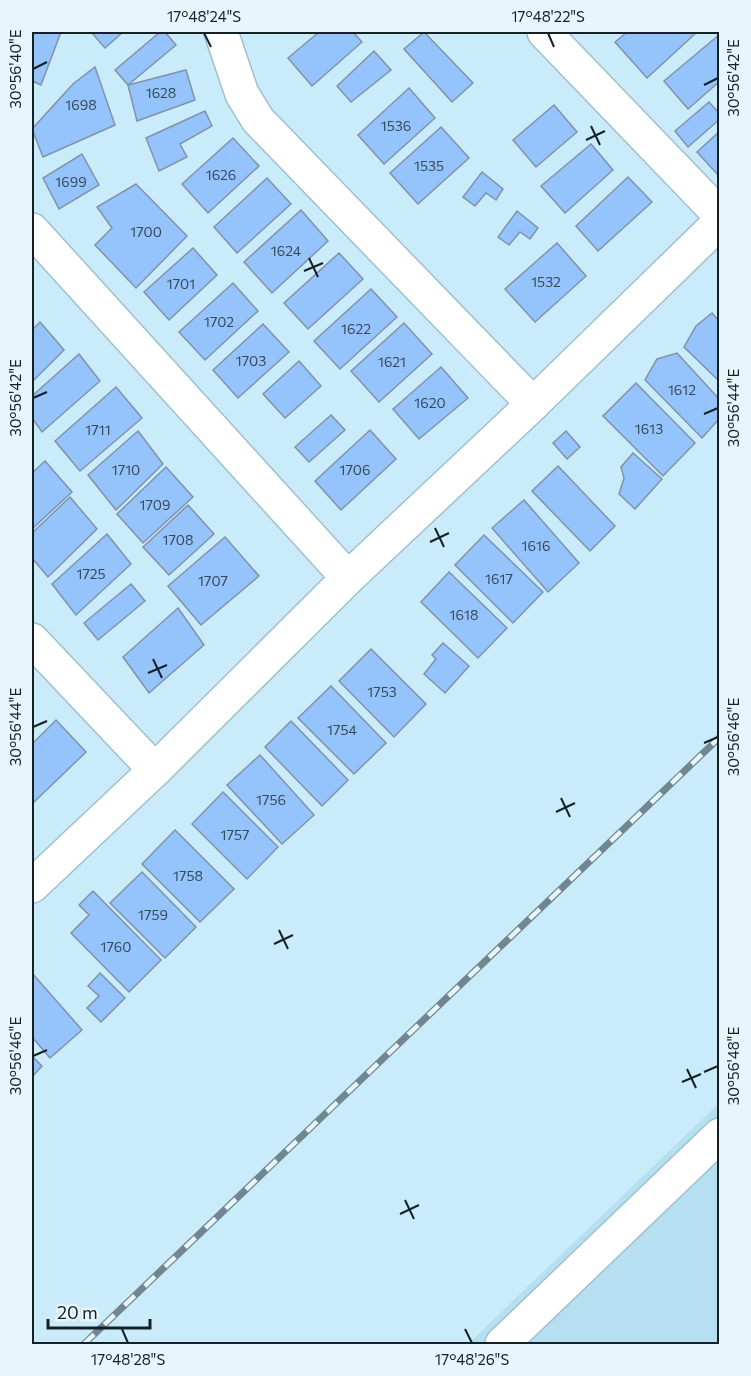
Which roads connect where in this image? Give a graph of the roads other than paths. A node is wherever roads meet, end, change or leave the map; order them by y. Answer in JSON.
{"nodes":[{"id":1,"x":221,"y":32,"type":"edge"},
{"id":2,"x":544,"y":32,"type":"edge"},
{"id":3,"x":720,"y":215,"type":"edge"},
{"id":4,"x":720,"y":222,"type":"edge"},
{"id":5,"x":32,"y":230,"type":"edge"},
{"id":6,"x":533,"y":404,"type":"junction"},
{"id":7,"x":348,"y":578,"type":"junction"},
{"id":8,"x":32,"y":640,"type":"edge"},
{"id":9,"x":155,"y":770,"type":"junction"},
{"id":10,"x":32,"y":886,"type":"edge"},
{"id":11,"x":720,"y":1135,"type":"edge"},
{"id":12,"x":501,"y":1344,"type":"edge"}],
"edges":[{"from":1,"to":6,"type":"street"},
{"from":2,"to":3,"type":"street"},
{"from":4,"to":6,"type":"street"},
{"from":5,"to":7,"type":"street"},
{"from":6,"to":7,"type":"street"},
{"from":7,"to":9,"type":"street"},
{"from":8,"to":9,"type":"street"},
{"from":9,"to":10,"type":"street"},
{"from":11,"to":12,"type":"street"}]}
